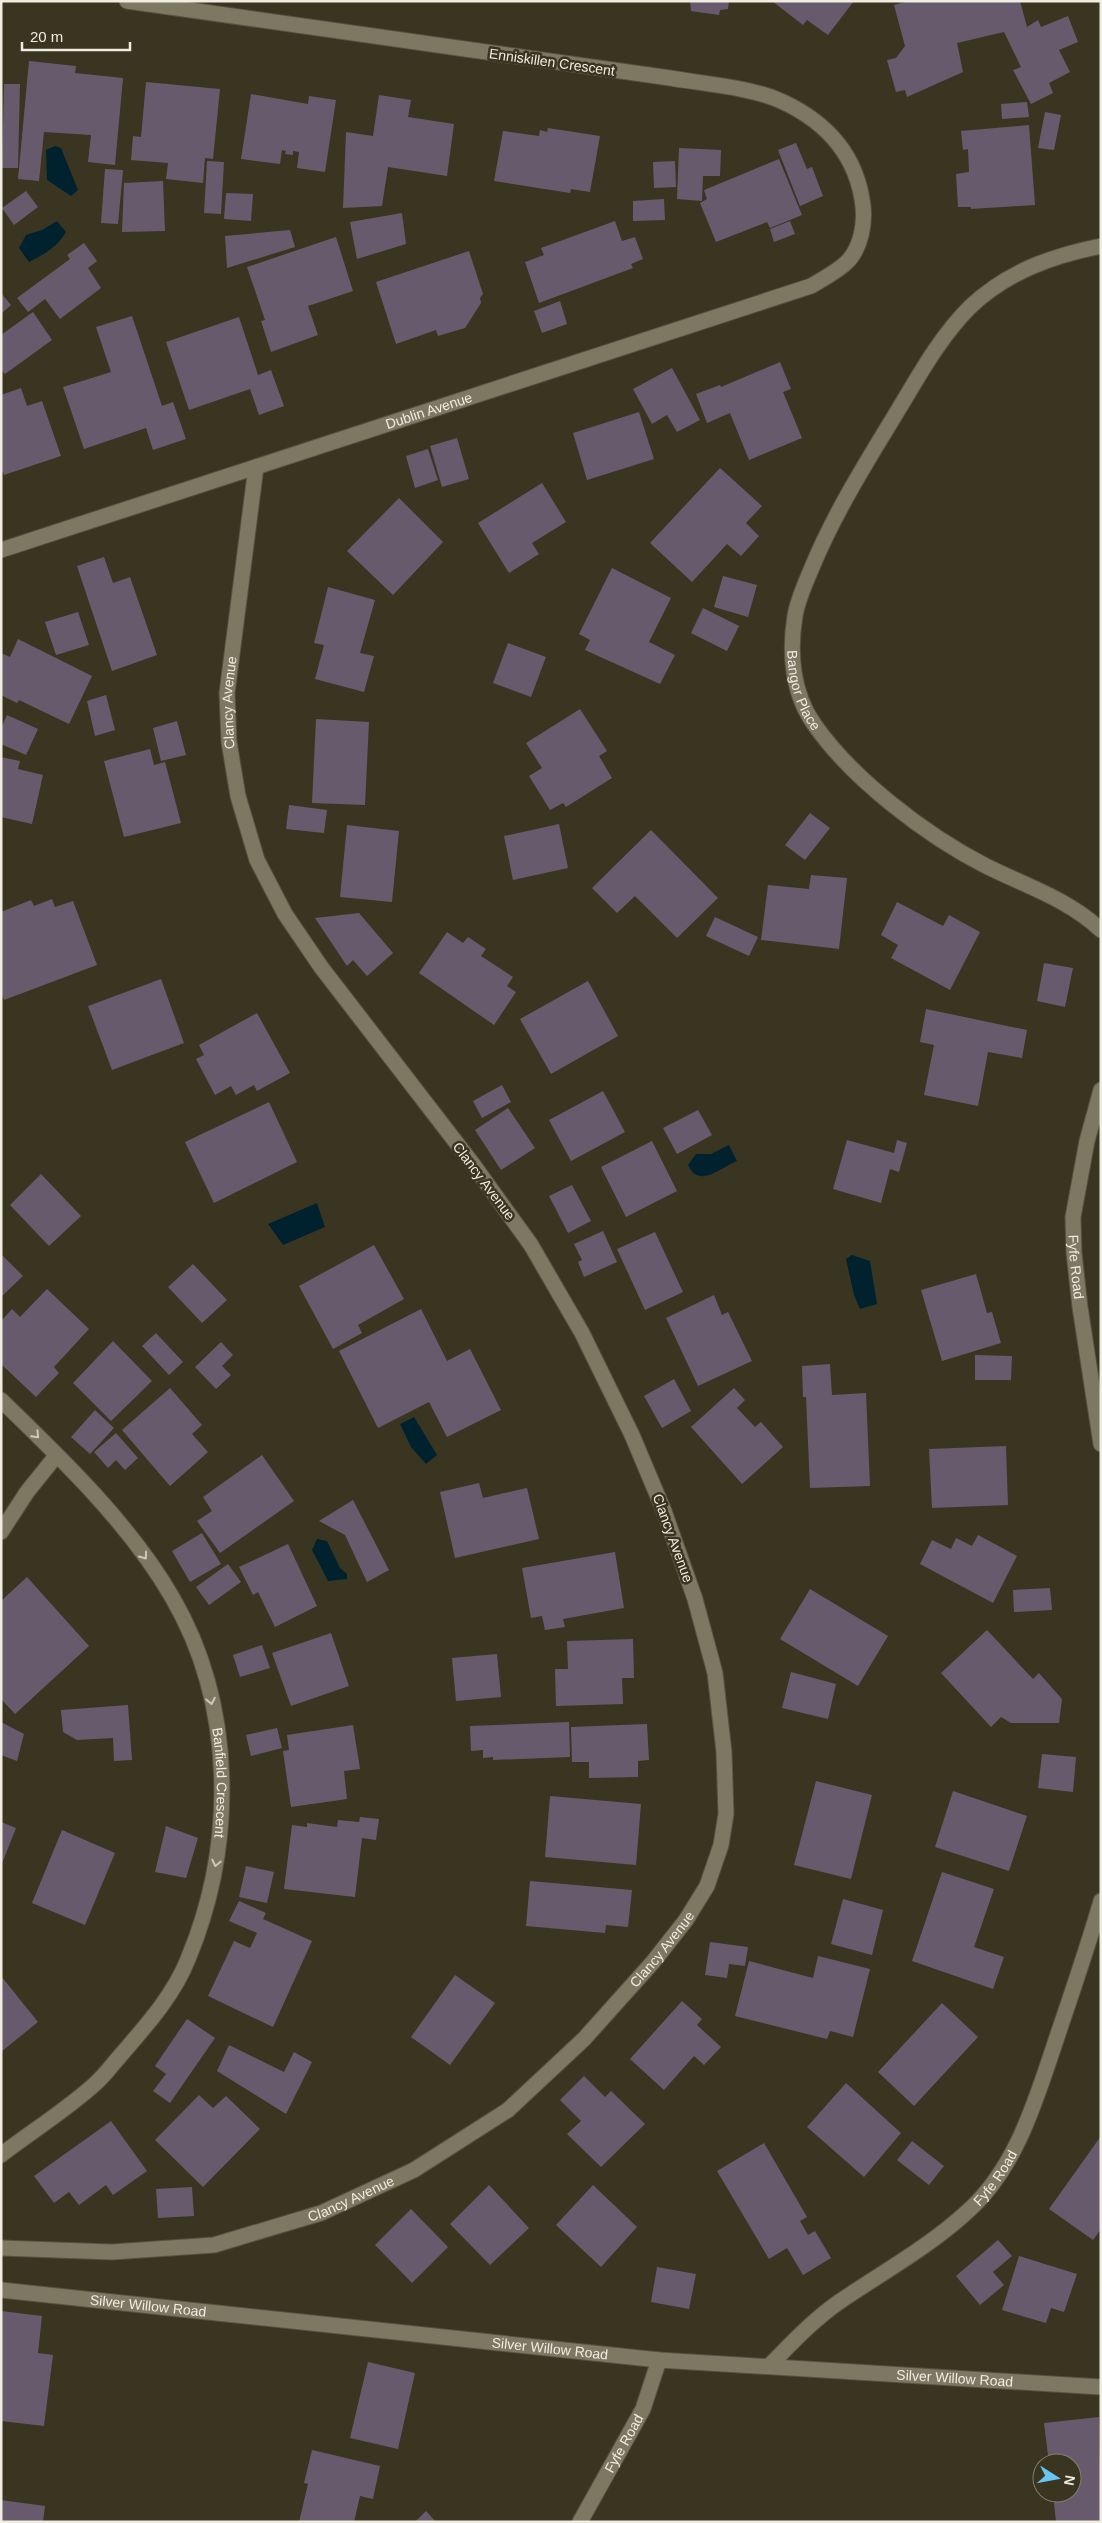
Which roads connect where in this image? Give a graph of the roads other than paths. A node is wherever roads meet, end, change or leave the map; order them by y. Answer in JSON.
{"nodes":[{"id":1,"x":127,"y":1,"type":"edge"},
{"id":2,"x":1101,"y":246,"type":"edge"},
{"id":3,"x":849,"y":259,"type":"joint"},
{"id":4,"x":256,"y":467,"type":"junction"},
{"id":5,"x":1,"y":550,"type":"edge"},
{"id":6,"x":1101,"y":930,"type":"edge"},
{"id":7,"x":1101,"y":1090,"type":"edge"},
{"id":8,"x":1,"y":1400,"type":"edge"},
{"id":9,"x":1101,"y":1444,"type":"edge"},
{"id":10,"x":56,"y":1456,"type":"junction"},
{"id":11,"x":1,"y":1532,"type":"edge"},
{"id":12,"x":1101,"y":1901,"type":"edge"},
{"id":13,"x":1,"y":2156,"type":"edge"},
{"id":14,"x":1,"y":2248,"type":"edge"},
{"id":15,"x":1,"y":2290,"type":"edge"},
{"id":16,"x":659,"y":2360,"type":"junction"},
{"id":17,"x":769,"y":2366,"type":"junction"},
{"id":18,"x":1101,"y":2387,"type":"edge"},
{"id":19,"x":580,"y":2522,"type":"edge"}],
"edges":[{"from":1,"to":3,"type":"street","name":"Enniskillen Crescent"},
{"from":2,"to":6,"type":"street","name":"Bangor Place"},
{"from":3,"to":4,"type":"street","name":"Dublin Avenue"},
{"from":4,"to":5,"type":"street","name":"Dublin Avenue"},
{"from":4,"to":14,"type":"street","name":"Clancy Avenue"},
{"from":7,"to":9,"type":"street","name":"Fyfe Road"},
{"from":8,"to":10,"type":"street","name":"Banfield Crescent","one_way":true},
{"from":10,"to":11,"type":"street"},
{"from":10,"to":13,"type":"street","name":"Banfield Crescent","one_way":true},
{"from":12,"to":17,"type":"street","name":"Fyfe Road"},
{"from":15,"to":16,"type":"street","name":"Silver Willow Road"},
{"from":16,"to":17,"type":"street","name":"Silver Willow Road"},
{"from":16,"to":19,"type":"street","name":"Fyfe Road"},
{"from":17,"to":18,"type":"street","name":"Silver Willow Road"}]}
